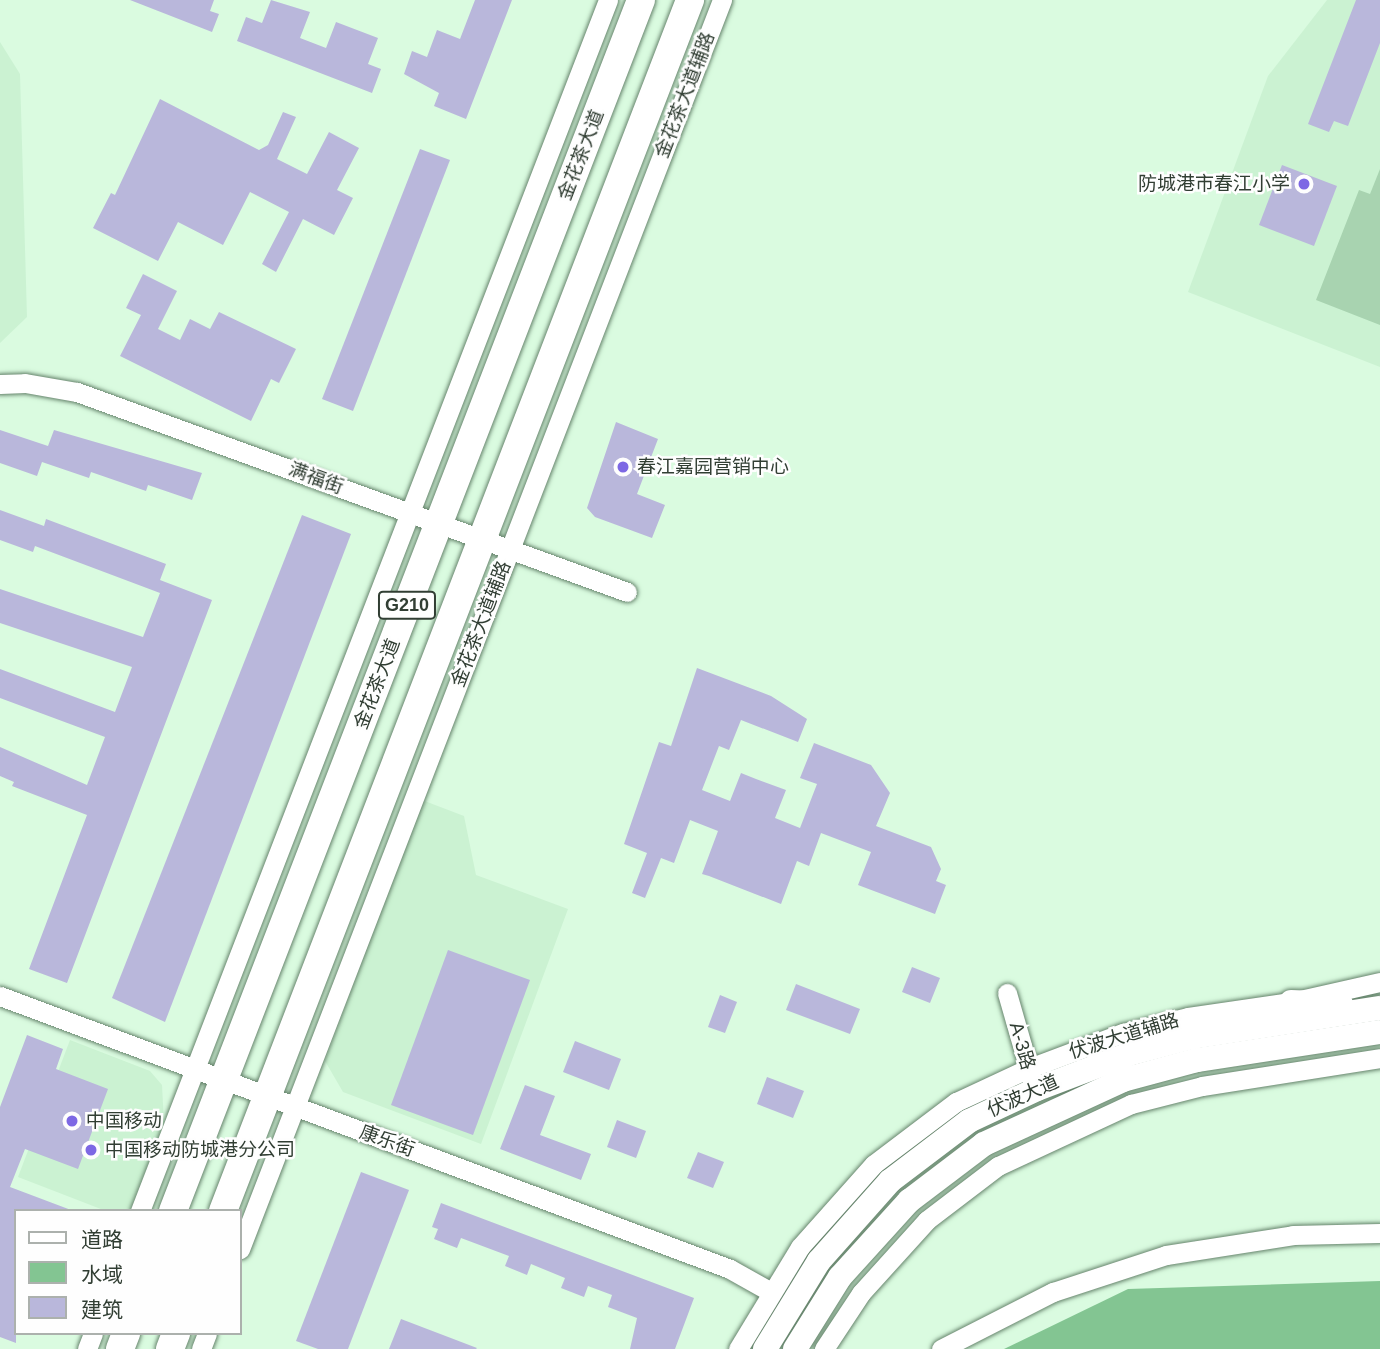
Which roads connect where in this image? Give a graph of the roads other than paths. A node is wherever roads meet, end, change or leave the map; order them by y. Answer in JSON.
{"nodes":[{"id":1,"x":608,"y":0,"type":"edge"},
{"id":2,"x":641,"y":0,"type":"edge"},
{"id":3,"x":690,"y":0,"type":"edge"},
{"id":4,"x":722,"y":0,"type":"edge"},
{"id":5,"x":0,"y":384,"type":"edge"},
{"id":6,"x":410,"y":512,"type":"junction"},
{"id":7,"x":439,"y":523,"type":"junction"},
{"id":8,"x":482,"y":539,"type":"junction"},
{"id":9,"x":510,"y":549,"type":"junction"},
{"id":10,"x":627,"y":592,"type":"dead end"},
{"id":11,"x":1380,"y":982,"type":"edge"},
{"id":12,"x":1007,"y":993,"type":"dead end"},
{"id":13,"x":0,"y":996,"type":"edge"},
{"id":14,"x":1291,"y":1002,"type":"junction"},
{"id":15,"x":1380,"y":1007,"type":"edge"},
{"id":16,"x":1380,"y":1032,"type":"edge"},
{"id":17,"x":1380,"y":1058,"type":"edge"},
{"id":18,"x":195,"y":1069,"type":"junction"},
{"id":19,"x":1032,"y":1079,"type":"junction"},
{"id":20,"x":224,"y":1080,"type":"junction"},
{"id":21,"x":267,"y":1096,"type":"junction"},
{"id":22,"x":295,"y":1106,"type":"junction"},
{"id":23,"x":1048,"y":1111,"type":"junction"},
{"id":24,"x":1059,"y":1135,"type":"junction"},
{"id":25,"x":141,"y":1209,"type":"edge"},
{"id":26,"x":174,"y":1209,"type":"edge"},
{"id":27,"x":224,"y":1209,"type":"edge"},
{"id":28,"x":1380,"y":1233,"type":"edge"},
{"id":29,"x":242,"y":1244,"type":"edge"},
{"id":30,"x":771,"y":1292,"type":"junction"},
{"id":31,"x":738,"y":1349,"type":"edge"},
{"id":32,"x":765,"y":1349,"type":"edge"},
{"id":33,"x":795,"y":1349,"type":"edge"},
{"id":34,"x":824,"y":1349,"type":"edge"},
{"id":35,"x":941,"y":1349,"type":"edge"}],
"edges":[{"from":1,"to":6,"type":"street"},
{"from":2,"to":7,"type":"highway","name":"金花茶大道","number":"G210"},
{"from":3,"to":8,"type":"highway","number":"G210"},
{"from":4,"to":9,"type":"street","name":"金花茶大道辅路"},
{"from":5,"to":6,"type":"street","name":"满福街"},
{"from":6,"to":7,"type":"street","name":"满福街"},
{"from":6,"to":18,"type":"street"},
{"from":7,"to":8,"type":"street","name":"满福街"},
{"from":7,"to":20,"type":"highway","name":"金花茶大道","number":"G210"},
{"from":8,"to":9,"type":"street","name":"满福街"},
{"from":8,"to":21,"type":"highway","number":"G210"},
{"from":9,"to":10,"type":"street","name":"满福街"},
{"from":9,"to":22,"type":"street","name":"金花茶大道辅路"},
{"from":11,"to":14,"type":"street","name":"伏波大道辅路"},
{"from":12,"to":19,"type":"street","name":"A-3路"},
{"from":13,"to":18,"type":"street","name":"康乐街"},
{"from":14,"to":15,"type":"main road"},
{"from":14,"to":19,"type":"street","name":"伏波大道辅路"},
{"from":15,"to":19,"type":"main road","name":"伏波大道"},
{"from":16,"to":23,"type":"main road","name":"伏波大道"},
{"from":17,"to":24,"type":"street"},
{"from":18,"to":20,"type":"street","name":"康乐街"},
{"from":18,"to":25,"type":"street"},
{"from":19,"to":23,"type":"street","name":"A-3路"},
{"from":19,"to":30,"type":"street","name":"伏波大道辅路"},
{"from":19,"to":32,"type":"main road","name":"伏波大道"},
{"from":20,"to":21,"type":"street","name":"康乐街"},
{"from":20,"to":26,"type":"highway","name":"金花茶大道","number":"G210"},
{"from":21,"to":22,"type":"street","name":"康乐街"},
{"from":21,"to":27,"type":"highway","number":"G210"},
{"from":22,"to":29,"type":"street","name":"金花茶大道辅路"},
{"from":22,"to":30,"type":"street","name":"康乐街"},
{"from":23,"to":24,"type":"street","name":"A-3路"},
{"from":23,"to":33,"type":"main road","name":"伏波大道"},
{"from":24,"to":34,"type":"street"},
{"from":28,"to":35,"type":"street"},
{"from":30,"to":31,"type":"street","name":"伏波大道辅路"}]}
